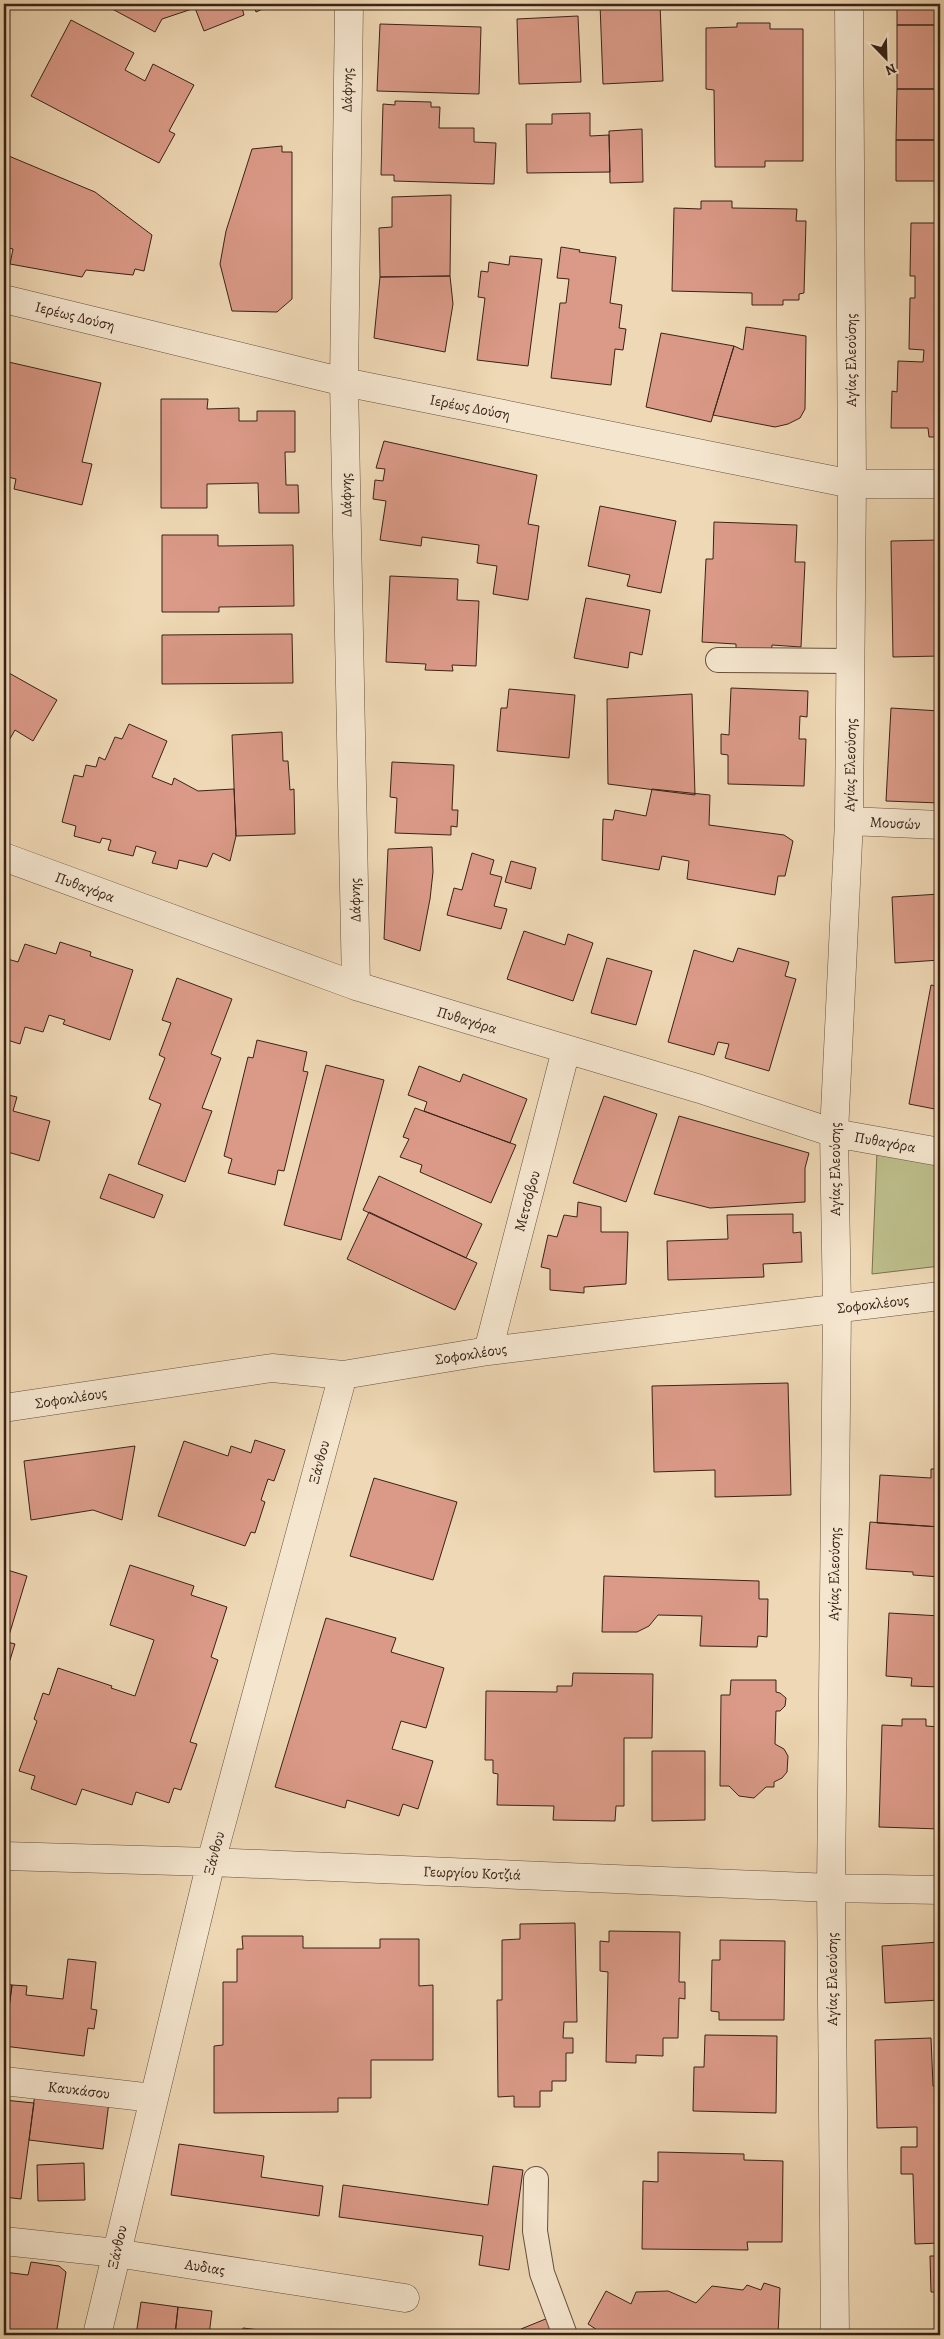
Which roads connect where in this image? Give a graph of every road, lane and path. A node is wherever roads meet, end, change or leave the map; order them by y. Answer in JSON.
{"nodes":[{"id":1,"x":348,"y":4,"type":"edge"},
{"id":2,"x":849,"y":4,"type":"edge"},
{"id":3,"x":4,"y":299,"type":"edge"},
{"id":4,"x":344,"y":382,"type":"junction"},
{"id":5,"x":852,"y":484,"type":"junction"},
{"id":6,"x":940,"y":484,"type":"edge"},
{"id":7,"x":718,"y":660,"type":"dead end"},
{"id":8,"x":850,"y":661,"type":"junction"},
{"id":9,"x":849,"y":821,"type":"junction"},
{"id":10,"x":940,"y":825,"type":"edge"},
{"id":11,"x":4,"y":857,"type":"edge"},
{"id":12,"x":356,"y":986,"type":"junction"},
{"id":13,"x":566,"y":1050,"type":"junction"},
{"id":14,"x":834,"y":1133,"type":"junction"},
{"id":15,"x":940,"y":1152,"type":"edge"},
{"id":16,"x":940,"y":1296,"type":"edge"},
{"id":17,"x":837,"y":1309,"type":"junction"},
{"id":18,"x":488,"y":1351,"type":"junction"},
{"id":19,"x":343,"y":1375,"type":"junction"},
{"id":20,"x":4,"y":1408,"type":"edge"},
{"id":21,"x":4,"y":1856,"type":"edge"},
{"id":22,"x":211,"y":1862,"type":"junction"},
{"id":23,"x":831,"y":1888,"type":"junction"},
{"id":24,"x":940,"y":1890,"type":"edge"},
{"id":25,"x":4,"y":2081,"type":"edge"},
{"id":26,"x":153,"y":2098,"type":"junction"},
{"id":27,"x":536,"y":2179,"type":"dead end"},
{"id":28,"x":4,"y":2240,"type":"edge"},
{"id":29,"x":116,"y":2253,"type":"junction"},
{"id":30,"x":405,"y":2298,"type":"dead end"},
{"id":31,"x":98,"y":2335,"type":"edge"},
{"id":32,"x":565,"y":2335,"type":"edge"},
{"id":33,"x":834,"y":2335,"type":"edge"}],
"edges":[{"from":1,"to":4,"type":"street","name":"Δάφνης"},
{"from":2,"to":5,"type":"street","name":"Αγίας Ελεούσης"},
{"from":3,"to":4,"type":"street","name":"Ιερέως Δούση"},
{"from":4,"to":5,"type":"street","name":"Ιερέως Δούση"},
{"from":4,"to":12,"type":"street","name":"Δάφνης"},
{"from":5,"to":6,"type":"street","name":"Ιερέως Δούση"},
{"from":5,"to":8,"type":"street","name":"Αγίας Ελεούσης"},
{"from":7,"to":8,"type":"lane"},
{"from":8,"to":9,"type":"street","name":"Αγίας Ελεούσης"},
{"from":9,"to":10,"type":"street","name":"Μουσών"},
{"from":9,"to":14,"type":"street","name":"Αγίας Ελεούσης"},
{"from":11,"to":12,"type":"street","name":"Πυθαγόρα"},
{"from":12,"to":13,"type":"street","name":"Πυθαγόρα"},
{"from":13,"to":14,"type":"street","name":"Πυθαγόρα"},
{"from":13,"to":18,"type":"street","name":"Μετσόβου"},
{"from":14,"to":15,"type":"street","name":"Πυθαγόρα"},
{"from":14,"to":17,"type":"street","name":"Αγίας Ελεούσης"},
{"from":16,"to":17,"type":"street","name":"Σοφοκλέους"},
{"from":17,"to":18,"type":"street","name":"Σοφοκλέους"},
{"from":17,"to":23,"type":"street","name":"Αγίας Ελεούσης"},
{"from":18,"to":19,"type":"street","name":"Σοφοκλέους"},
{"from":19,"to":20,"type":"street","name":"Σοφοκλέους"},
{"from":19,"to":22,"type":"street","name":"Ξάνθου"},
{"from":21,"to":22,"type":"street","name":"Γεωργίου Κοτζιά"},
{"from":22,"to":23,"type":"street","name":"Γεωργίου Κοτζιά"},
{"from":22,"to":26,"type":"street","name":"Ξάνθου"},
{"from":23,"to":24,"type":"street","name":"Γεωργίου Κοτζιά"},
{"from":23,"to":33,"type":"street","name":"Αγίας Ελεούσης"},
{"from":25,"to":26,"type":"street","name":"Καυκάσου"},
{"from":26,"to":29,"type":"street","name":"Ξάνθου"},
{"from":27,"to":32,"type":"lane"},
{"from":28,"to":29,"type":"street","name":"Αυδιας"},
{"from":29,"to":30,"type":"street","name":"Αυδιας"},
{"from":29,"to":31,"type":"street","name":"Ξάνθου"}]}
